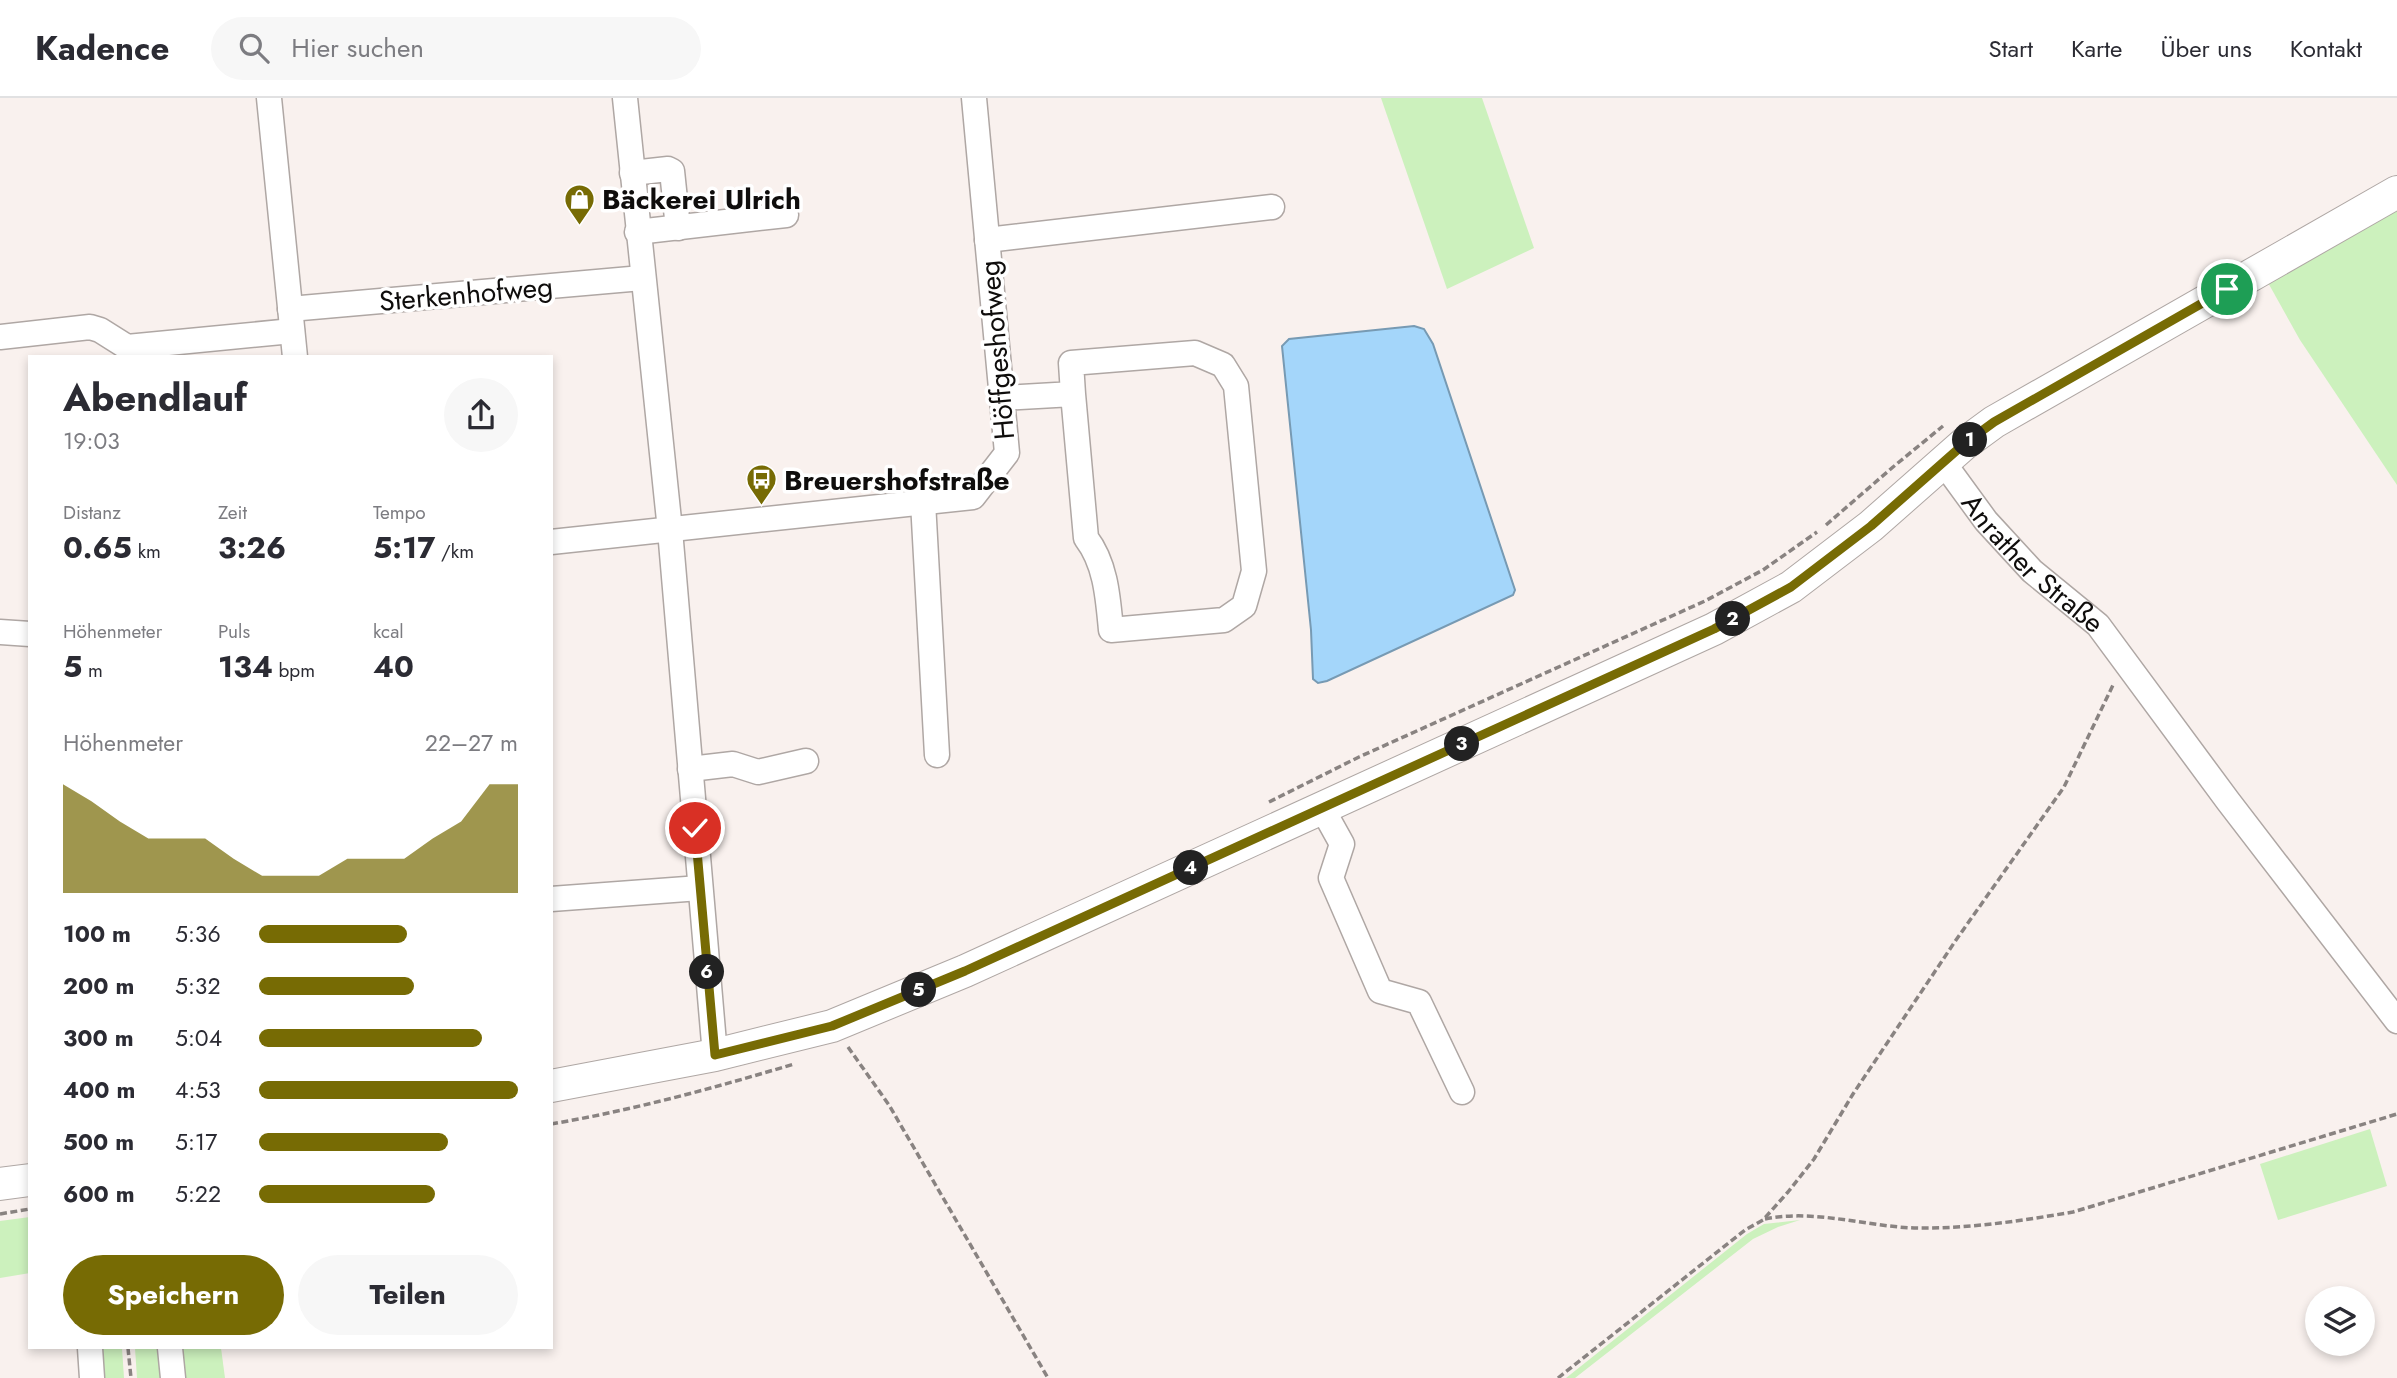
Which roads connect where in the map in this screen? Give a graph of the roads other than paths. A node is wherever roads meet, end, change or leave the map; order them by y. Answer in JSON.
{"nodes":[{"id":1,"x":269,"y":98,"type":"edge"},
{"id":2,"x":625,"y":98,"type":"edge"},
{"id":3,"x":974,"y":98,"type":"edge"},
{"id":4,"x":632,"y":173,"type":"junction"},
{"id":5,"x":2397,"y":192,"type":"edge"},
{"id":6,"x":1272,"y":207,"type":"dead end"},
{"id":7,"x":786,"y":215,"type":"dead end"},
{"id":8,"x":678,"y":228,"type":"junction"},
{"id":9,"x":637,"y":232,"type":"junction"},
{"id":10,"x":987,"y":240,"type":"junction"},
{"id":11,"x":642,"y":278,"type":"junction"},
{"id":12,"x":291,"y":320,"type":"junction"},
{"id":13,"x":0,"y":337,"type":"edge"},
{"id":14,"x":120,"y":350,"type":"edge"},
{"id":15,"x":295,"y":355,"type":"edge"},
{"id":16,"x":1073,"y":394,"type":"junction"},
{"id":17,"x":1002,"y":398,"type":"junction"},
{"id":18,"x":1943,"y":462,"type":"junction"},
{"id":19,"x":923,"y":502,"type":"junction"},
{"id":20,"x":670,"y":530,"type":"junction"},
{"id":21,"x":553,"y":542,"type":"edge"},
{"id":22,"x":0,"y":632,"type":"edge"},
{"id":23,"x":28,"y":635,"type":"edge"},
{"id":24,"x":937,"y":755,"type":"dead end"},
{"id":25,"x":806,"y":761,"type":"dead end"},
{"id":26,"x":690,"y":769,"type":"junction"},
{"id":27,"x":1322,"y":808,"type":"junction"},
{"id":28,"x":700,"y":888,"type":"junction"},
{"id":29,"x":553,"y":899,"type":"edge"},
{"id":30,"x":2397,"y":1021,"type":"edge"},
{"id":31,"x":715,"y":1055,"type":"junction"},
{"id":32,"x":553,"y":1086,"type":"edge"},
{"id":33,"x":1462,"y":1092,"type":"dead end"},
{"id":34,"x":28,"y":1180,"type":"edge"},
{"id":35,"x":0,"y":1184,"type":"edge"},
{"id":36,"x":90,"y":1349,"type":"edge"},
{"id":37,"x":170,"y":1349,"type":"edge"},
{"id":38,"x":92,"y":1378,"type":"edge"},
{"id":39,"x":173,"y":1378,"type":"edge"}],
"edges":[{"from":1,"to":12,"type":"street"},
{"from":2,"to":4,"type":"street"},
{"from":3,"to":10,"type":"street","name":"Höffgeshofweg"},
{"from":4,"to":8,"type":"street"},
{"from":4,"to":9,"type":"street"},
{"from":5,"to":18,"type":"main road","name":"Anrather Straße"},
{"from":6,"to":10,"type":"street"},
{"from":7,"to":8,"type":"street"},
{"from":8,"to":9,"type":"street"},
{"from":9,"to":11,"type":"street"},
{"from":10,"to":17,"type":"street","name":"Höffgeshofweg"},
{"from":11,"to":12,"type":"street","name":"Sterkenhofweg"},
{"from":11,"to":20,"type":"street"},
{"from":12,"to":14,"type":"street","name":"Sterkenhofweg"},
{"from":12,"to":15,"type":"street"},
{"from":13,"to":14,"type":"street"},
{"from":16,"to":16,"type":"street"},
{"from":16,"to":17,"type":"street"},
{"from":17,"to":19,"type":"street","name":"Höffgeshofweg"},
{"from":18,"to":27,"type":"main road","name":"Anrather Straße"},
{"from":18,"to":30,"type":"street","name":"Anrather Straße"},
{"from":19,"to":20,"type":"street","name":"Höffgeshofweg"},
{"from":19,"to":24,"type":"street"},
{"from":20,"to":21,"type":"street"},
{"from":20,"to":26,"type":"street"},
{"from":22,"to":23,"type":"street"},
{"from":25,"to":26,"type":"street"},
{"from":26,"to":28,"type":"street"},
{"from":27,"to":31,"type":"main road","name":"Anrather Straße"},
{"from":27,"to":33,"type":"street"},
{"from":28,"to":29,"type":"street"},
{"from":28,"to":31,"type":"street"},
{"from":31,"to":32,"type":"main road","name":"Anrather Straße"},
{"from":34,"to":35,"type":"main road"},
{"from":36,"to":38,"type":"street"},
{"from":37,"to":39,"type":"street"}]}
